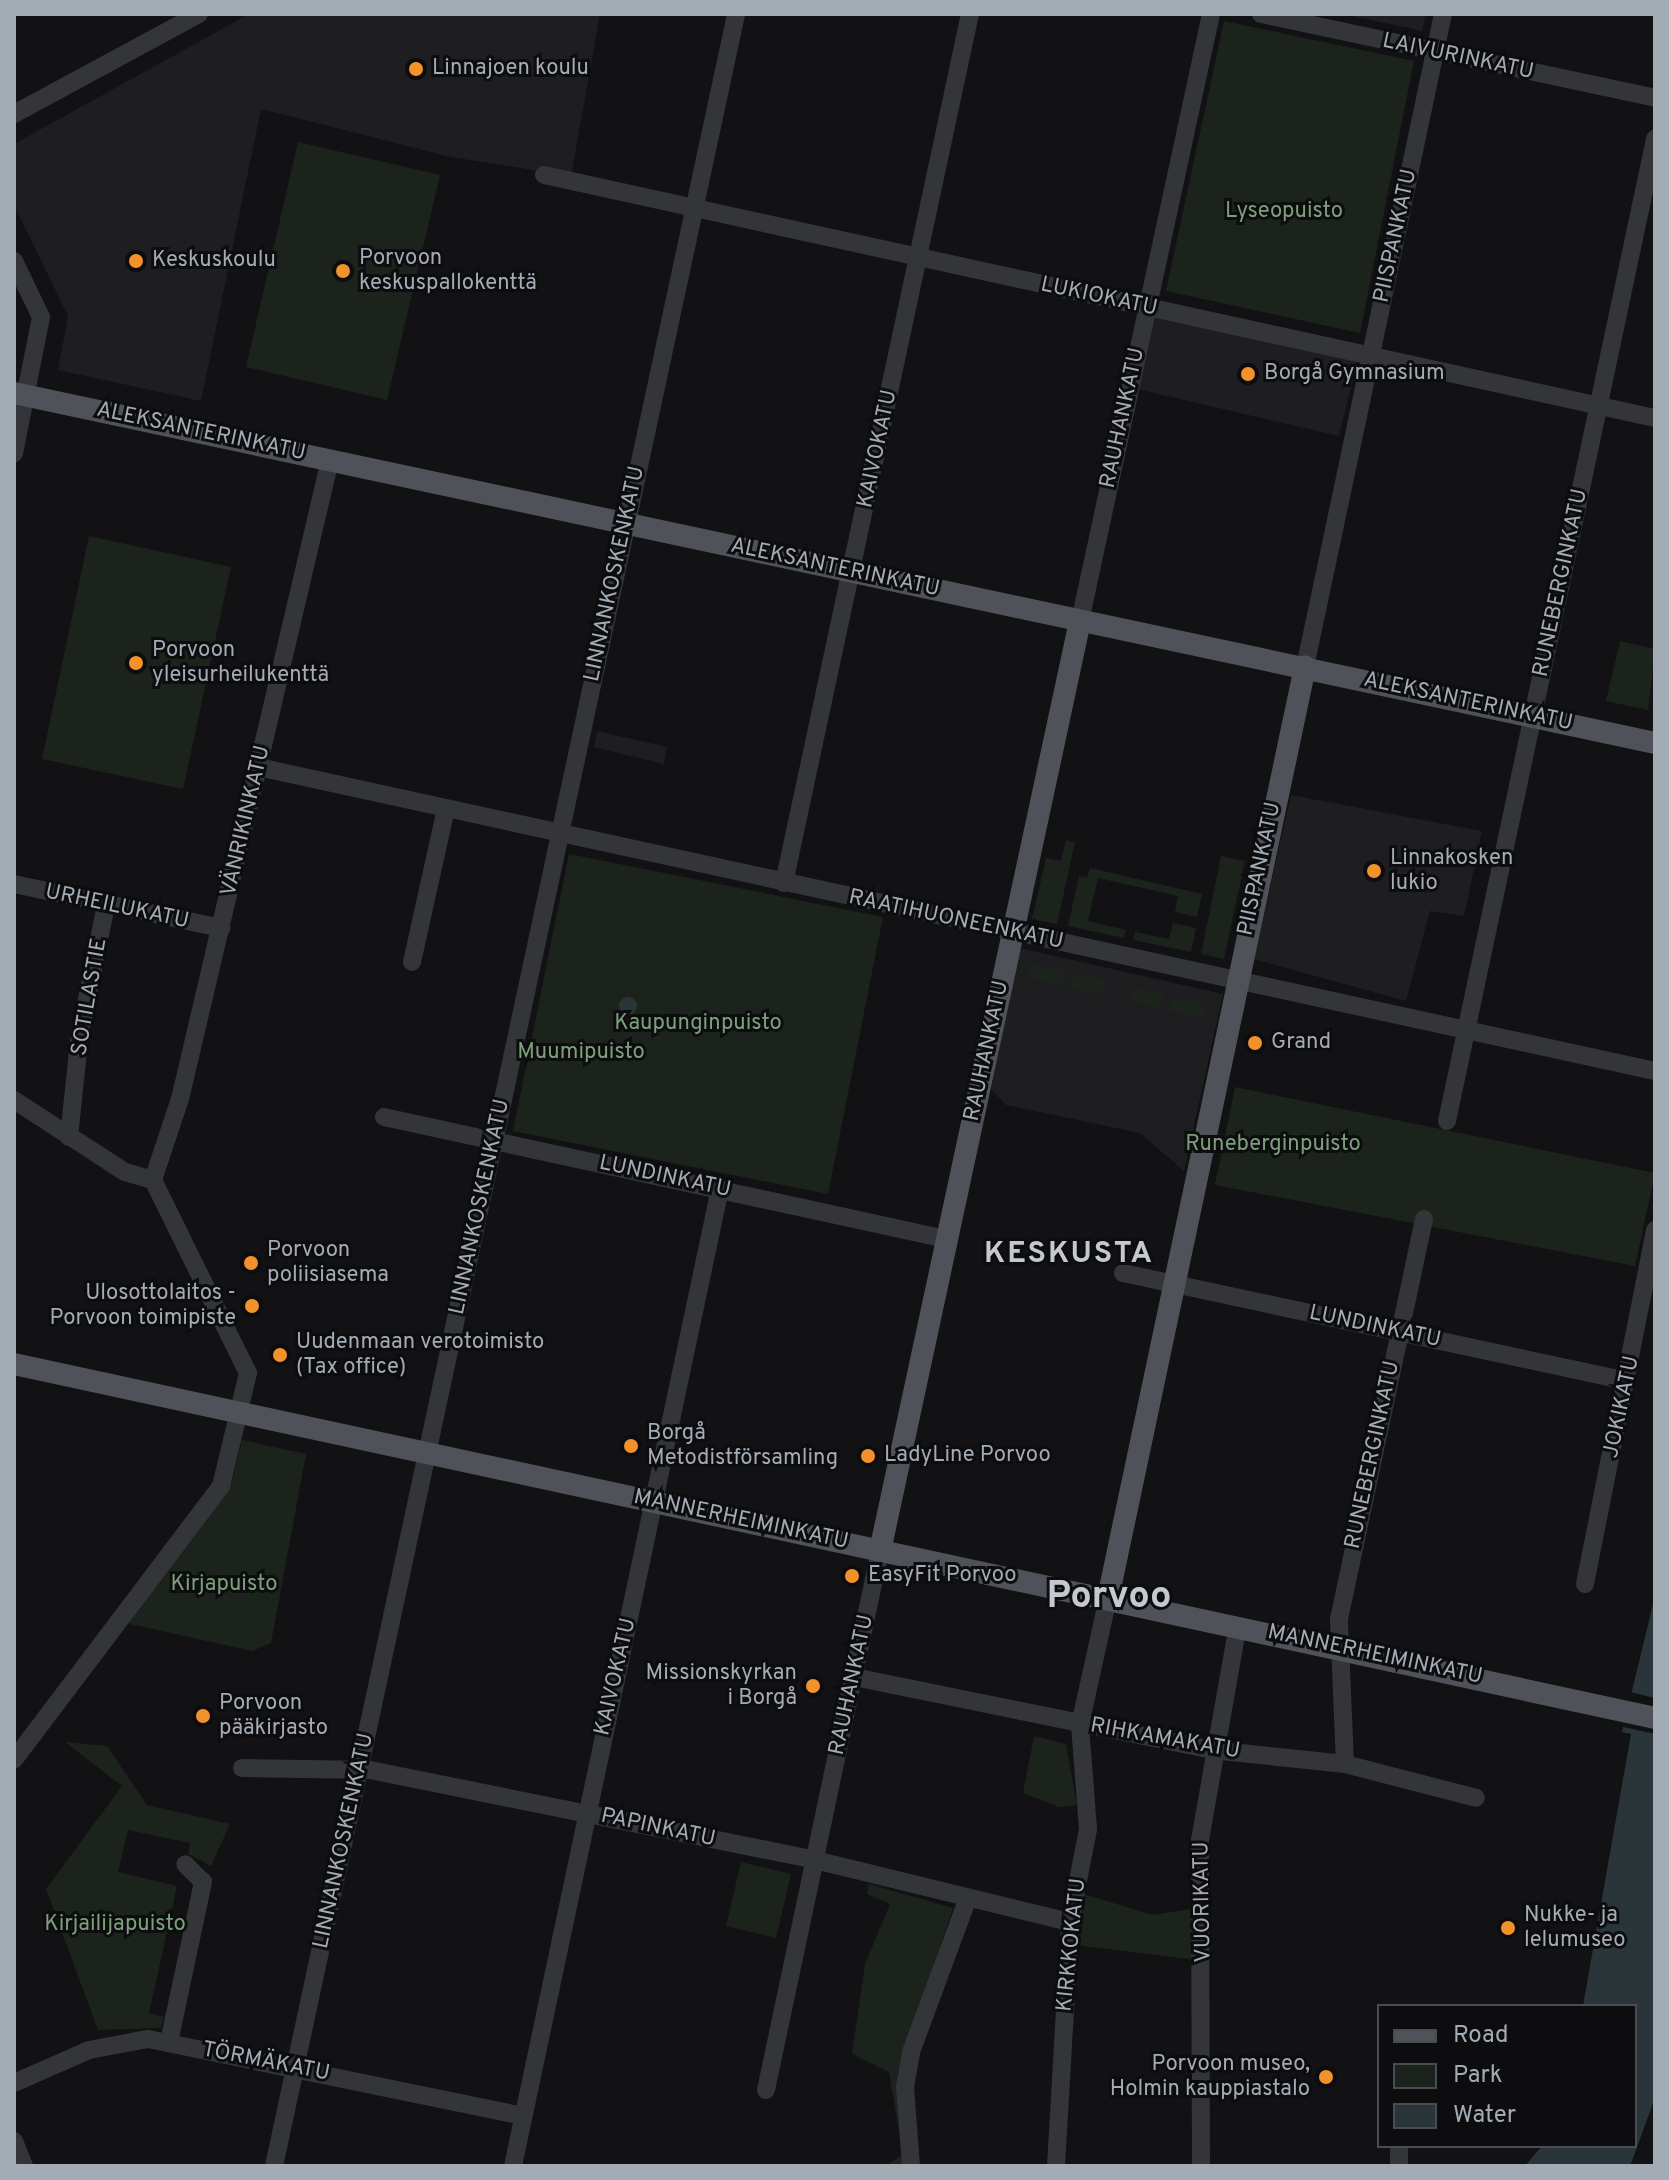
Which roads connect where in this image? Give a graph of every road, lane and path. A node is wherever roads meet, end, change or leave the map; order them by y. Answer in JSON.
{"nodes":[{"id":1,"x":199,"y":14,"type":"edge"},
{"id":2,"x":736,"y":14,"type":"edge"},
{"id":3,"x":970,"y":14,"type":"edge"},
{"id":4,"x":1211,"y":14,"type":"edge"},
{"id":5,"x":1261,"y":14,"type":"edge"},
{"id":6,"x":1443,"y":14,"type":"edge"},
{"id":7,"x":1435,"y":53,"type":"junction"},
{"id":8,"x":1655,"y":98,"type":"edge"},
{"id":9,"x":14,"y":114,"type":"edge"},
{"id":10,"x":1655,"y":139,"type":"edge"},
{"id":11,"x":544,"y":175,"type":"dead end"},
{"id":12,"x":694,"y":211,"type":"junction"},
{"id":13,"x":919,"y":259,"type":"junction"},
{"id":14,"x":14,"y":261,"type":"edge"},
{"id":15,"x":1147,"y":307,"type":"junction"},
{"id":16,"x":1370,"y":355,"type":"junction"},
{"id":17,"x":20,"y":395,"type":"edge"},
{"id":18,"x":1599,"y":406,"type":"junction"},
{"id":19,"x":1655,"y":418,"type":"edge"},
{"id":20,"x":14,"y":453,"type":"edge"},
{"id":21,"x":330,"y":460,"type":"junction"},
{"id":22,"x":625,"y":523,"type":"junction"},
{"id":23,"x":852,"y":572,"type":"junction"},
{"id":24,"x":1080,"y":621,"type":"junction"},
{"id":25,"x":1305,"y":667,"type":"junction"},
{"id":26,"x":1533,"y":716,"type":"junction"},
{"id":27,"x":1655,"y":743,"type":"edge"},
{"id":28,"x":258,"y":767,"type":"junction"},
{"id":29,"x":446,"y":809,"type":"junction"},
{"id":30,"x":559,"y":835,"type":"junction"},
{"id":31,"x":784,"y":883,"type":"junction"},
{"id":32,"x":14,"y":884,"type":"edge"},
{"id":33,"x":106,"y":905,"type":"junction"},
{"id":34,"x":221,"y":928,"type":"junction"},
{"id":35,"x":1012,"y":932,"type":"junction"},
{"id":36,"x":412,"y":962,"type":"dead end"},
{"id":37,"x":1237,"y":978,"type":"junction"},
{"id":38,"x":1466,"y":1029,"type":"junction"},
{"id":39,"x":1655,"y":1071,"type":"edge"},
{"id":40,"x":14,"y":1100,"type":"edge"},
{"id":41,"x":384,"y":1117,"type":"dead end"},
{"id":42,"x":1447,"y":1121,"type":"dead end"},
{"id":43,"x":69,"y":1137,"type":"junction"},
{"id":44,"x":493,"y":1141,"type":"junction"},
{"id":45,"x":153,"y":1180,"type":"junction"},
{"id":46,"x":720,"y":1189,"type":"junction"},
{"id":47,"x":1424,"y":1219,"type":"dead end"},
{"id":48,"x":1655,"y":1230,"type":"edge"},
{"id":49,"x":946,"y":1239,"type":"junction"},
{"id":50,"x":1123,"y":1273,"type":"dead end"},
{"id":51,"x":1172,"y":1284,"type":"junction"},
{"id":52,"x":1398,"y":1332,"type":"junction"},
{"id":53,"x":14,"y":1364,"type":"edge"},
{"id":54,"x":1627,"y":1381,"type":"junction"},
{"id":55,"x":239,"y":1411,"type":"junction"},
{"id":56,"x":428,"y":1452,"type":"junction"},
{"id":57,"x":656,"y":1501,"type":"junction"},
{"id":58,"x":880,"y":1551,"type":"junction"},
{"id":59,"x":1585,"y":1584,"type":"dead end"},
{"id":60,"x":1108,"y":1598,"type":"junction"},
{"id":61,"x":1235,"y":1641,"type":"dead end"},
{"id":62,"x":1337,"y":1645,"type":"junction"},
{"id":63,"x":854,"y":1677,"type":"junction"},
{"id":64,"x":1655,"y":1718,"type":"edge"},
{"id":65,"x":1080,"y":1725,"type":"junction"},
{"id":66,"x":1212,"y":1750,"type":"junction"},
{"id":67,"x":14,"y":1760,"type":"edge"},
{"id":68,"x":1345,"y":1764,"type":"junction"},
{"id":69,"x":242,"y":1768,"type":"dead end"},
{"id":70,"x":359,"y":1768,"type":"junction"},
{"id":71,"x":1476,"y":1798,"type":"dead end"},
{"id":72,"x":585,"y":1812,"type":"junction"},
{"id":73,"x":815,"y":1860,"type":"junction"},
{"id":74,"x":185,"y":1864,"type":"dead end"},
{"id":75,"x":968,"y":1898,"type":"junction"},
{"id":76,"x":1070,"y":1922,"type":"junction"},
{"id":77,"x":169,"y":2042,"type":"junction"},
{"id":78,"x":296,"y":2067,"type":"junction"},
{"id":79,"x":14,"y":2083,"type":"edge"},
{"id":80,"x":766,"y":2090,"type":"dead end"},
{"id":81,"x":523,"y":2116,"type":"junction"},
{"id":82,"x":14,"y":2141,"type":"edge"},
{"id":83,"x":24,"y":2166,"type":"edge"},
{"id":84,"x":274,"y":2166,"type":"edge"},
{"id":85,"x":513,"y":2166,"type":"edge"},
{"id":86,"x":911,"y":2166,"type":"edge"},
{"id":87,"x":1056,"y":2166,"type":"edge"},
{"id":88,"x":1201,"y":2166,"type":"edge"}],
"edges":[{"from":1,"to":9,"type":"street"},
{"from":2,"to":12,"type":"street","name":"LINNANKOSKENKATU"},
{"from":3,"to":13,"type":"street","name":"KAIVOKATU"},
{"from":4,"to":15,"type":"street","name":"RAUHANKATU"},
{"from":5,"to":7,"type":"street","name":"LAIVURINKATU"},
{"from":6,"to":7,"type":"street","name":"PIISPANKATU"},
{"from":7,"to":8,"type":"street","name":"LAIVURINKATU"},
{"from":7,"to":16,"type":"street","name":"PIISPANKATU"},
{"from":10,"to":18,"type":"street","name":"RUNEBERGINKATU"},
{"from":11,"to":12,"type":"street","name":"LUKIOKATU"},
{"from":12,"to":13,"type":"street","name":"LUKIOKATU"},
{"from":12,"to":22,"type":"street","name":"LINNANKOSKENKATU"},
{"from":13,"to":15,"type":"street","name":"LUKIOKATU"},
{"from":13,"to":23,"type":"street","name":"KAIVOKATU"},
{"from":14,"to":17,"type":"street"},
{"from":15,"to":16,"type":"street","name":"LUKIOKATU"},
{"from":15,"to":24,"type":"street","name":"RAUHANKATU"},
{"from":16,"to":18,"type":"street","name":"LUKIOKATU"},
{"from":16,"to":25,"type":"street","name":"PIISPANKATU"},
{"from":17,"to":20,"type":"street"},
{"from":17,"to":21,"type":"main road","name":"ALEKSANTERINKATU"},
{"from":18,"to":19,"type":"street","name":"LUKIOKATU"},
{"from":18,"to":26,"type":"street","name":"RUNEBERGINKATU"},
{"from":21,"to":22,"type":"main road","name":"ALEKSANTERINKATU"},
{"from":21,"to":28,"type":"street","name":"VÄNRIKINKATU"},
{"from":22,"to":23,"type":"main road","name":"ALEKSANTERINKATU"},
{"from":22,"to":30,"type":"street","name":"LINNANKOSKENKATU"},
{"from":23,"to":24,"type":"main road","name":"ALEKSANTERINKATU"},
{"from":23,"to":31,"type":"street","name":"KAIVOKATU"},
{"from":24,"to":25,"type":"main road","name":"ALEKSANTERINKATU"},
{"from":24,"to":35,"type":"main road","name":"RAUHANKATU"},
{"from":25,"to":26,"type":"main road","name":"ALEKSANTERINKATU"},
{"from":25,"to":37,"type":"main road","name":"PIISPANKATU"},
{"from":26,"to":27,"type":"main road","name":"ALEKSANTERINKATU"},
{"from":26,"to":38,"type":"street","name":"RUNEBERGINKATU"},
{"from":28,"to":29,"type":"street","name":"RAATIHUONEENKATU"},
{"from":28,"to":34,"type":"street","name":"VÄNRIKINKATU"},
{"from":29,"to":30,"type":"street","name":"RAATIHUONEENKATU"},
{"from":29,"to":36,"type":"street"},
{"from":30,"to":31,"type":"street","name":"RAATIHUONEENKATU"},
{"from":30,"to":44,"type":"street","name":"LINNANKOSKENKATU"},
{"from":31,"to":35,"type":"street","name":"RAATIHUONEENKATU"},
{"from":32,"to":33,"type":"street","name":"URHEILUKATU"},
{"from":33,"to":34,"type":"street","name":"URHEILUKATU"},
{"from":33,"to":43,"type":"street","name":"SOTILASTIE"},
{"from":34,"to":45,"type":"street","name":"VÄNRIKINKATU"},
{"from":35,"to":37,"type":"street","name":"RAATIHUONEENKATU"},
{"from":35,"to":49,"type":"main road","name":"RAUHANKATU"},
{"from":37,"to":38,"type":"street","name":"RAATIHUONEENKATU"},
{"from":37,"to":51,"type":"main road","name":"PIISPANKATU"},
{"from":38,"to":39,"type":"street","name":"RAATIHUONEENKATU"},
{"from":38,"to":42,"type":"street","name":"RUNEBERGINKATU"},
{"from":40,"to":43,"type":"street"},
{"from":41,"to":44,"type":"street","name":"LUNDINKATU"},
{"from":43,"to":45,"type":"street"},
{"from":44,"to":46,"type":"street","name":"LUNDINKATU"},
{"from":44,"to":56,"type":"street","name":"LINNANKOSKENKATU"},
{"from":45,"to":55,"type":"street"},
{"from":46,"to":49,"type":"street","name":"LUNDINKATU"},
{"from":46,"to":57,"type":"street","name":"KAIVOKATU"},
{"from":47,"to":52,"type":"street","name":"RUNEBERGINKATU"},
{"from":48,"to":54,"type":"street","name":"JOKIKATU"},
{"from":49,"to":58,"type":"main road","name":"RAUHANKATU"},
{"from":50,"to":51,"type":"street","name":"LUNDINKATU"},
{"from":51,"to":52,"type":"street","name":"LUNDINKATU"},
{"from":51,"to":60,"type":"main road","name":"PIISPANKATU"},
{"from":52,"to":54,"type":"street","name":"LUNDINKATU"},
{"from":52,"to":62,"type":"street","name":"RUNEBERGINKATU"},
{"from":53,"to":55,"type":"main road","name":"MANNERHEIMINKATU"},
{"from":54,"to":59,"type":"street","name":"JOKIKATU"},
{"from":55,"to":56,"type":"main road","name":"MANNERHEIMINKATU"},
{"from":55,"to":67,"type":"street"},
{"from":56,"to":57,"type":"main road","name":"MANNERHEIMINKATU"},
{"from":56,"to":70,"type":"street","name":"LINNANKOSKENKATU"},
{"from":57,"to":58,"type":"main road","name":"MANNERHEIMINKATU"},
{"from":57,"to":72,"type":"street","name":"KAIVOKATU"},
{"from":58,"to":60,"type":"main road","name":"MANNERHEIMINKATU"},
{"from":58,"to":63,"type":"street","name":"RAUHANKATU"},
{"from":60,"to":62,"type":"main road","name":"MANNERHEIMINKATU"},
{"from":60,"to":65,"type":"street","name":"PIISPANKATU"},
{"from":61,"to":66,"type":"street","name":"VUORIKATU"},
{"from":62,"to":64,"type":"main road","name":"MANNERHEIMINKATU"},
{"from":62,"to":68,"type":"street","name":"RUNEBERGINKATU"},
{"from":63,"to":65,"type":"street","name":"RIHKAMAKATU"},
{"from":63,"to":73,"type":"street","name":"RAUHANKATU"},
{"from":65,"to":66,"type":"street","name":"RIHKAMAKATU"},
{"from":65,"to":76,"type":"street","name":"KIRKKOKATU"},
{"from":66,"to":68,"type":"street","name":"RIHKAMAKATU"},
{"from":66,"to":88,"type":"street","name":"VUORIKATU"},
{"from":68,"to":71,"type":"street","name":"RIHKAMAKATU"},
{"from":69,"to":70,"type":"street","name":"PAPINKATU"},
{"from":70,"to":72,"type":"street","name":"PAPINKATU"},
{"from":70,"to":78,"type":"street","name":"LINNANKOSKENKATU"},
{"from":72,"to":73,"type":"street","name":"PAPINKATU"},
{"from":72,"to":81,"type":"street","name":"KAIVOKATU"},
{"from":73,"to":75,"type":"street","name":"PAPINKATU"},
{"from":73,"to":80,"type":"street","name":"RAUHANKATU"},
{"from":74,"to":77,"type":"street"},
{"from":75,"to":76,"type":"street","name":"PAPINKATU"},
{"from":75,"to":86,"type":"street"},
{"from":76,"to":87,"type":"street","name":"KIRKKOKATU"},
{"from":77,"to":78,"type":"street","name":"TÖRMÄKATU"},
{"from":77,"to":79,"type":"street","name":"TÖRMÄKATU"},
{"from":78,"to":81,"type":"street","name":"TÖRMÄKATU"},
{"from":78,"to":84,"type":"street","name":"LINNANKOSKENKATU"},
{"from":81,"to":85,"type":"street","name":"KAIVOKATU"},
{"from":82,"to":83,"type":"street"}]}
